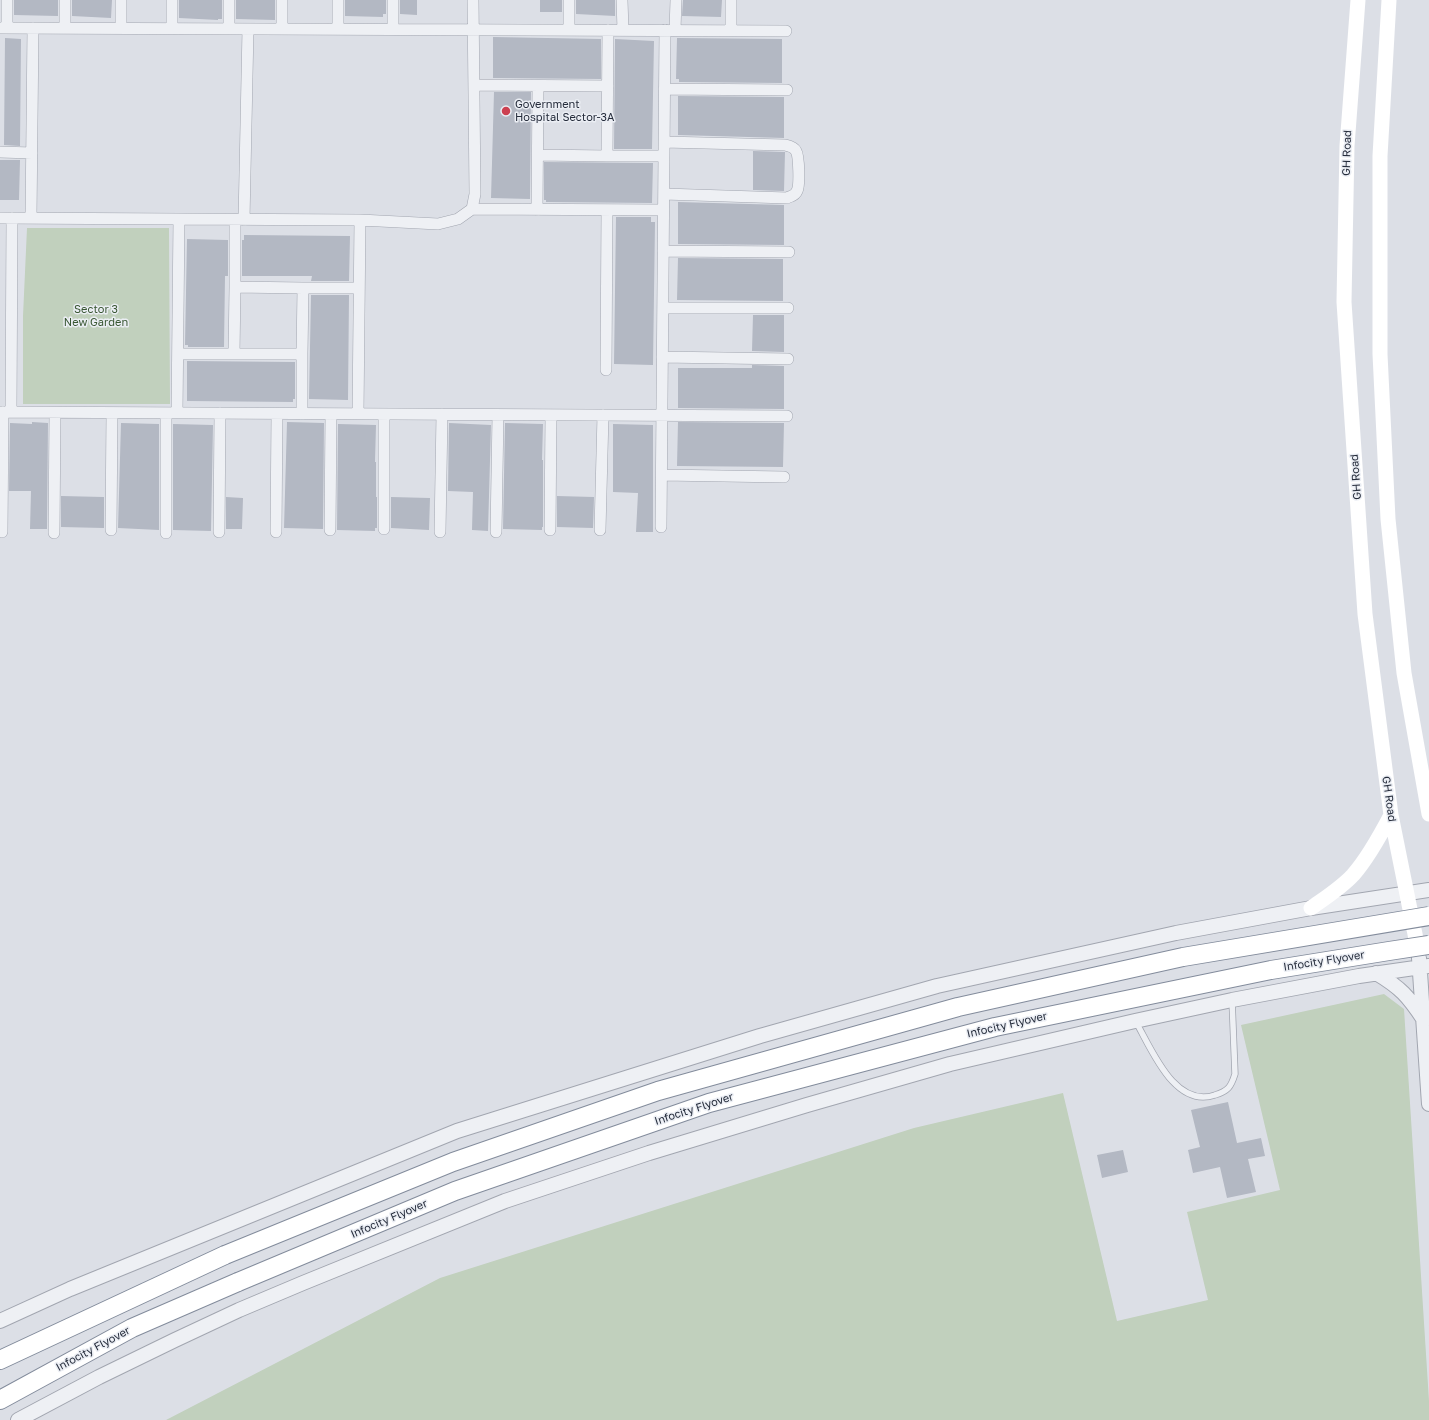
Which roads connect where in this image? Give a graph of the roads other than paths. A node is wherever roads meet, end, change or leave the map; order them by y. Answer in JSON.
{"nodes":[{"id":1,"x":8,"y":0,"type":"edge"},
{"id":2,"x":65,"y":0,"type":"edge"},
{"id":3,"x":121,"y":0,"type":"edge"},
{"id":4,"x":172,"y":0,"type":"edge"},
{"id":5,"x":229,"y":0,"type":"edge"},
{"id":6,"x":282,"y":0,"type":"edge"},
{"id":7,"x":338,"y":0,"type":"edge"},
{"id":8,"x":393,"y":0,"type":"edge"},
{"id":9,"x":473,"y":0,"type":"edge"},
{"id":10,"x":569,"y":0,"type":"edge"},
{"id":11,"x":622,"y":0,"type":"edge"},
{"id":12,"x":676,"y":0,"type":"edge"},
{"id":13,"x":731,"y":0,"type":"edge"},
{"id":14,"x":1358,"y":0,"type":"edge"},
{"id":15,"x":1389,"y":0,"type":"edge"},
{"id":16,"x":3,"y":28,"type":"edge"},
{"id":17,"x":33,"y":28,"type":"junction"},
{"id":18,"x":65,"y":28,"type":"junction"},
{"id":19,"x":121,"y":28,"type":"junction"},
{"id":20,"x":172,"y":28,"type":"junction"},
{"id":21,"x":229,"y":29,"type":"junction"},
{"id":22,"x":248,"y":29,"type":"junction"},
{"id":23,"x":282,"y":29,"type":"junction"},
{"id":24,"x":338,"y":29,"type":"junction"},
{"id":25,"x":393,"y":29,"type":"junction"},
{"id":26,"x":473,"y":30,"type":"junction"},
{"id":27,"x":569,"y":30,"type":"junction"},
{"id":28,"x":608,"y":30,"type":"junction"},
{"id":29,"x":622,"y":30,"type":"junction"},
{"id":30,"x":670,"y":30,"type":"junction"},
{"id":31,"x":731,"y":30,"type":"junction"},
{"id":32,"x":786,"y":31,"type":"dead end"},
{"id":33,"x":474,"y":85,"type":"junction"},
{"id":34,"x":538,"y":86,"type":"junction"},
{"id":35,"x":608,"y":86,"type":"junction"},
{"id":36,"x":664,"y":89,"type":"junction"},
{"id":37,"x":787,"y":90,"type":"dead end"},
{"id":38,"x":664,"y":142,"type":"junction"},
{"id":39,"x":0,"y":152,"type":"edge"},
{"id":40,"x":32,"y":153,"type":"junction"},
{"id":41,"x":538,"y":155,"type":"junction"},
{"id":42,"x":608,"y":156,"type":"junction"},
{"id":43,"x":664,"y":156,"type":"junction"},
{"id":44,"x":664,"y":194,"type":"junction"},
{"id":45,"x":472,"y":209,"type":"junction"},
{"id":46,"x":537,"y":210,"type":"junction"},
{"id":47,"x":607,"y":210,"type":"junction"},
{"id":48,"x":663,"y":210,"type":"junction"},
{"id":49,"x":0,"y":218,"type":"edge"},
{"id":50,"x":12,"y":218,"type":"junction"},
{"id":51,"x":32,"y":218,"type":"junction"},
{"id":52,"x":179,"y":219,"type":"junction"},
{"id":53,"x":240,"y":220,"type":"junction"},
{"id":54,"x":360,"y":220,"type":"junction"},
{"id":55,"x":663,"y":251,"type":"junction"},
{"id":56,"x":789,"y":252,"type":"dead end"},
{"id":57,"x":235,"y":287,"type":"junction"},
{"id":58,"x":0,"y":288,"type":"edge"},
{"id":59,"x":12,"y":288,"type":"junction"},
{"id":60,"x":303,"y":288,"type":"junction"},
{"id":61,"x":359,"y":288,"type":"junction"},
{"id":62,"x":663,"y":308,"type":"junction"},
{"id":63,"x":788,"y":308,"type":"dead end"},
{"id":64,"x":178,"y":354,"type":"junction"},
{"id":65,"x":234,"y":354,"type":"junction"},
{"id":66,"x":302,"y":354,"type":"junction"},
{"id":67,"x":662,"y":357,"type":"junction"},
{"id":68,"x":788,"y":359,"type":"dead end"},
{"id":69,"x":606,"y":370,"type":"dead end"},
{"id":70,"x":5,"y":412,"type":"edge"},
{"id":71,"x":55,"y":413,"type":"junction"},
{"id":72,"x":112,"y":413,"type":"junction"},
{"id":73,"x":172,"y":413,"type":"junction"},
{"id":74,"x":220,"y":414,"type":"junction"},
{"id":75,"x":277,"y":414,"type":"junction"},
{"id":76,"x":302,"y":414,"type":"junction"},
{"id":77,"x":331,"y":414,"type":"junction"},
{"id":78,"x":358,"y":414,"type":"junction"},
{"id":79,"x":384,"y":414,"type":"junction"},
{"id":80,"x":442,"y":414,"type":"junction"},
{"id":81,"x":498,"y":415,"type":"junction"},
{"id":82,"x":551,"y":415,"type":"junction"},
{"id":83,"x":603,"y":415,"type":"junction"},
{"id":84,"x":662,"y":415,"type":"junction"},
{"id":85,"x":787,"y":416,"type":"dead end"},
{"id":86,"x":662,"y":475,"type":"junction"},
{"id":87,"x":784,"y":477,"type":"dead end"},
{"id":88,"x":661,"y":527,"type":"dead end"},
{"id":89,"x":111,"y":530,"type":"dead end"},
{"id":90,"x":330,"y":530,"type":"dead end"},
{"id":91,"x":384,"y":530,"type":"dead end"},
{"id":92,"x":550,"y":530,"type":"dead end"},
{"id":93,"x":600,"y":530,"type":"dead end"},
{"id":94,"x":2,"y":532,"type":"dead end"},
{"id":95,"x":219,"y":532,"type":"dead end"},
{"id":96,"x":276,"y":532,"type":"dead end"},
{"id":97,"x":440,"y":532,"type":"dead end"},
{"id":98,"x":496,"y":532,"type":"dead end"},
{"id":99,"x":54,"y":533,"type":"dead end"},
{"id":100,"x":166,"y":533,"type":"dead end"},
{"id":101,"x":1426,"y":789,"type":"edge"},
{"id":102,"x":1429,"y":814,"type":"edge"},
{"id":103,"x":1391,"y":816,"type":"junction"},
{"id":104,"x":1429,"y":890,"type":"edge"},
{"id":105,"x":1407,"y":893,"type":"junction"},
{"id":106,"x":1311,"y":908,"type":"junction"},
{"id":107,"x":1429,"y":916,"type":"edge"},
{"id":108,"x":1424,"y":947,"type":"edge"},
{"id":109,"x":1425,"y":967,"type":"edge"},
{"id":110,"x":1376,"y":974,"type":"junction"},
{"id":111,"x":1232,"y":1000,"type":"junction"},
{"id":112,"x":1424,"y":1020,"type":"junction"},
{"id":113,"x":1135,"y":1021,"type":"junction"},
{"id":114,"x":1429,"y":1104,"type":"edge"},
{"id":115,"x":0,"y":1321,"type":"edge"},
{"id":116,"x":0,"y":1360,"type":"edge"},
{"id":117,"x":0,"y":1400,"type":"edge"},
{"id":118,"x":18,"y":1420,"type":"edge"}],
"edges":[{"from":1,"to":16,"type":"street"},
{"from":2,"to":18,"type":"street"},
{"from":3,"to":19,"type":"street"},
{"from":4,"to":20,"type":"street"},
{"from":5,"to":21,"type":"street"},
{"from":6,"to":23,"type":"street"},
{"from":7,"to":24,"type":"street"},
{"from":8,"to":25,"type":"street"},
{"from":9,"to":26,"type":"street"},
{"from":10,"to":27,"type":"street"},
{"from":11,"to":29,"type":"street"},
{"from":12,"to":30,"type":"street"},
{"from":13,"to":31,"type":"street"},
{"from":14,"to":103,"type":"main road","name":"GH Road"},
{"from":15,"to":101,"type":"main road"},
{"from":16,"to":17,"type":"street"},
{"from":17,"to":18,"type":"street"},
{"from":17,"to":40,"type":"street"},
{"from":18,"to":19,"type":"street"},
{"from":19,"to":20,"type":"street"},
{"from":20,"to":21,"type":"street"},
{"from":21,"to":22,"type":"street"},
{"from":22,"to":23,"type":"street"},
{"from":22,"to":53,"type":"street"},
{"from":23,"to":24,"type":"street"},
{"from":24,"to":25,"type":"street"},
{"from":25,"to":26,"type":"street"},
{"from":26,"to":27,"type":"street"},
{"from":26,"to":33,"type":"street"},
{"from":27,"to":28,"type":"street"},
{"from":28,"to":29,"type":"street"},
{"from":28,"to":35,"type":"street"},
{"from":29,"to":30,"type":"street"},
{"from":30,"to":31,"type":"street"},
{"from":30,"to":36,"type":"street"},
{"from":31,"to":32,"type":"street"},
{"from":33,"to":34,"type":"street"},
{"from":33,"to":45,"type":"street"},
{"from":34,"to":35,"type":"street"},
{"from":34,"to":41,"type":"street"},
{"from":35,"to":42,"type":"street"},
{"from":36,"to":37,"type":"street"},
{"from":36,"to":38,"type":"street"},
{"from":38,"to":43,"type":"street"},
{"from":38,"to":44,"type":"street"},
{"from":39,"to":40,"type":"street"},
{"from":40,"to":51,"type":"street"},
{"from":41,"to":42,"type":"street"},
{"from":41,"to":46,"type":"street"},
{"from":42,"to":43,"type":"street"},
{"from":43,"to":44,"type":"street"},
{"from":44,"to":48,"type":"street"},
{"from":45,"to":46,"type":"street"},
{"from":45,"to":54,"type":"street"},
{"from":46,"to":47,"type":"street"},
{"from":47,"to":48,"type":"street"},
{"from":47,"to":69,"type":"street"},
{"from":48,"to":55,"type":"street"},
{"from":49,"to":50,"type":"street"},
{"from":50,"to":51,"type":"street"},
{"from":50,"to":59,"type":"street"},
{"from":51,"to":52,"type":"street"},
{"from":52,"to":53,"type":"street"},
{"from":52,"to":64,"type":"street"},
{"from":53,"to":54,"type":"street"},
{"from":53,"to":57,"type":"street"},
{"from":54,"to":61,"type":"street"},
{"from":55,"to":56,"type":"street"},
{"from":55,"to":62,"type":"street"},
{"from":57,"to":60,"type":"street"},
{"from":57,"to":65,"type":"street"},
{"from":58,"to":59,"type":"street"},
{"from":59,"to":70,"type":"street"},
{"from":60,"to":61,"type":"street"},
{"from":60,"to":66,"type":"street"},
{"from":61,"to":78,"type":"street"},
{"from":62,"to":63,"type":"street"},
{"from":62,"to":67,"type":"street"},
{"from":64,"to":65,"type":"street"},
{"from":64,"to":73,"type":"street"},
{"from":65,"to":66,"type":"street"},
{"from":66,"to":76,"type":"street"},
{"from":67,"to":68,"type":"street"},
{"from":67,"to":84,"type":"street"},
{"from":70,"to":71,"type":"street"},
{"from":70,"to":94,"type":"street"},
{"from":71,"to":72,"type":"street"},
{"from":71,"to":99,"type":"street"},
{"from":72,"to":73,"type":"street"},
{"from":72,"to":89,"type":"street"},
{"from":73,"to":74,"type":"street"},
{"from":73,"to":100,"type":"street"},
{"from":74,"to":75,"type":"street"},
{"from":74,"to":95,"type":"street"},
{"from":75,"to":76,"type":"street"},
{"from":75,"to":96,"type":"street"},
{"from":76,"to":77,"type":"street"},
{"from":77,"to":78,"type":"street"},
{"from":77,"to":90,"type":"street"},
{"from":78,"to":79,"type":"street"},
{"from":79,"to":80,"type":"street"},
{"from":79,"to":91,"type":"street"},
{"from":80,"to":81,"type":"street"},
{"from":80,"to":97,"type":"street"},
{"from":81,"to":82,"type":"street"},
{"from":81,"to":98,"type":"street"},
{"from":82,"to":83,"type":"street"},
{"from":82,"to":92,"type":"street"},
{"from":83,"to":84,"type":"street"},
{"from":83,"to":93,"type":"street"},
{"from":84,"to":85,"type":"street"},
{"from":84,"to":86,"type":"street"},
{"from":86,"to":87,"type":"street"},
{"from":86,"to":88,"type":"street"},
{"from":101,"to":102,"type":"main road"},
{"from":103,"to":105,"type":"main road","name":"GH Road"},
{"from":103,"to":106,"type":"main road"},
{"from":104,"to":105,"type":"street"},
{"from":105,"to":106,"type":"street"},
{"from":105,"to":108,"type":"main road","name":"GH Road"},
{"from":106,"to":115,"type":"street"},
{"from":107,"to":116,"type":"highway","bridge":true},
{"from":108,"to":109,"type":"street"},
{"from":108,"to":117,"type":"highway","name":"Infocity Flyover","bridge":true},
{"from":109,"to":110,"type":"street"},
{"from":109,"to":112,"type":"street"},
{"from":110,"to":111,"type":"street"},
{"from":110,"to":112,"type":"street"},
{"from":111,"to":113,"type":"street"},
{"from":111,"to":113,"type":"lane"},
{"from":112,"to":114,"type":"street"},
{"from":113,"to":118,"type":"street"}]}
